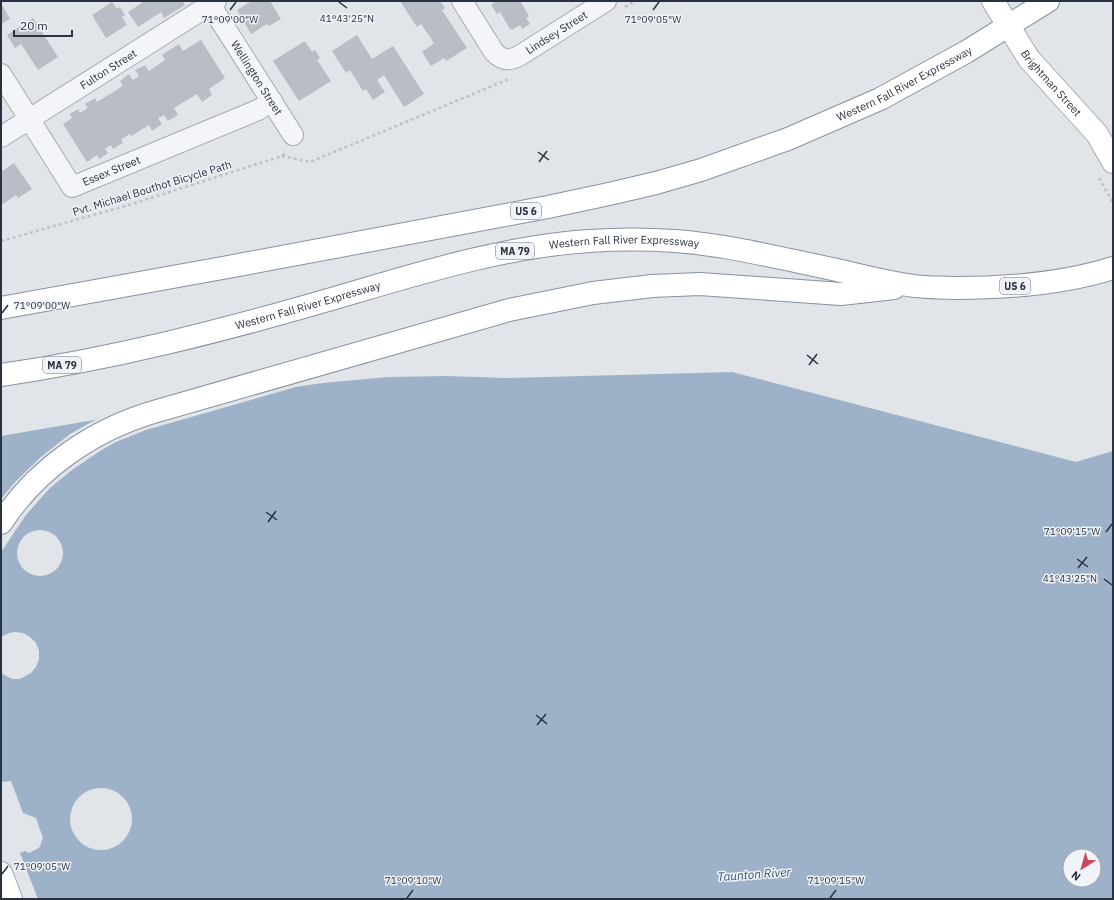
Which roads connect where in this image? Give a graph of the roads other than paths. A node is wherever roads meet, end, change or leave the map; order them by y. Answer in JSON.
{"nodes":[{"id":1,"x":462,"y":1,"type":"edge"},
{"id":2,"x":993,"y":1,"type":"edge"},
{"id":3,"x":1048,"y":1,"type":"edge"},
{"id":4,"x":212,"y":2,"type":"edge"},
{"id":5,"x":614,"y":5,"type":"edge"},
{"id":6,"x":1008,"y":26,"type":"junction"},
{"id":7,"x":1,"y":74,"type":"edge"},
{"id":8,"x":272,"y":101,"type":"junction"},
{"id":9,"x":29,"y":119,"type":"junction"},
{"id":10,"x":293,"y":135,"type":"road end"},
{"id":11,"x":1,"y":137,"type":"edge"},
{"id":12,"x":1113,"y":162,"type":"edge"},
{"id":13,"x":1113,"y":268,"type":"edge"},
{"id":14,"x":915,"y":286,"type":"junction"},
{"id":15,"x":1,"y":308,"type":"edge"},
{"id":16,"x":1,"y":376,"type":"edge"},
{"id":17,"x":1,"y":524,"type":"edge"},
{"id":18,"x":1,"y":873,"type":"edge"},
{"id":19,"x":11,"y":899,"type":"edge"}],
"edges":[{"from":1,"to":5,"type":"street","name":"Lindsey Street"},
{"from":2,"to":6,"type":"main road","name":"Brightman Street"},
{"from":3,"to":6,"type":"main road","number":"US 6"},
{"from":4,"to":8,"type":"street","name":"Wellington Street"},
{"from":4,"to":9,"type":"street","name":"Fulton Street"},
{"from":6,"to":12,"type":"main road","name":"Brightman Street"},
{"from":6,"to":15,"type":"main road","name":"Western Fall River Expressway","number":"US 6"},
{"from":7,"to":9,"type":"street","name":"Essex Street"},
{"from":8,"to":9,"type":"street","name":"Essex Street"},
{"from":8,"to":10,"type":"street","name":"Wellington Street"},
{"from":9,"to":11,"type":"street","name":"Fulton Street"},
{"from":13,"to":14,"type":"main road","name":"Western Fall River Expressway","number":"US 6"},
{"from":14,"to":16,"type":"main road","name":"Western Fall River Expressway","number":"MA 79"},
{"from":14,"to":17,"type":"main road","number":"US 6"},
{"from":18,"to":19,"type":"main road"}]}
